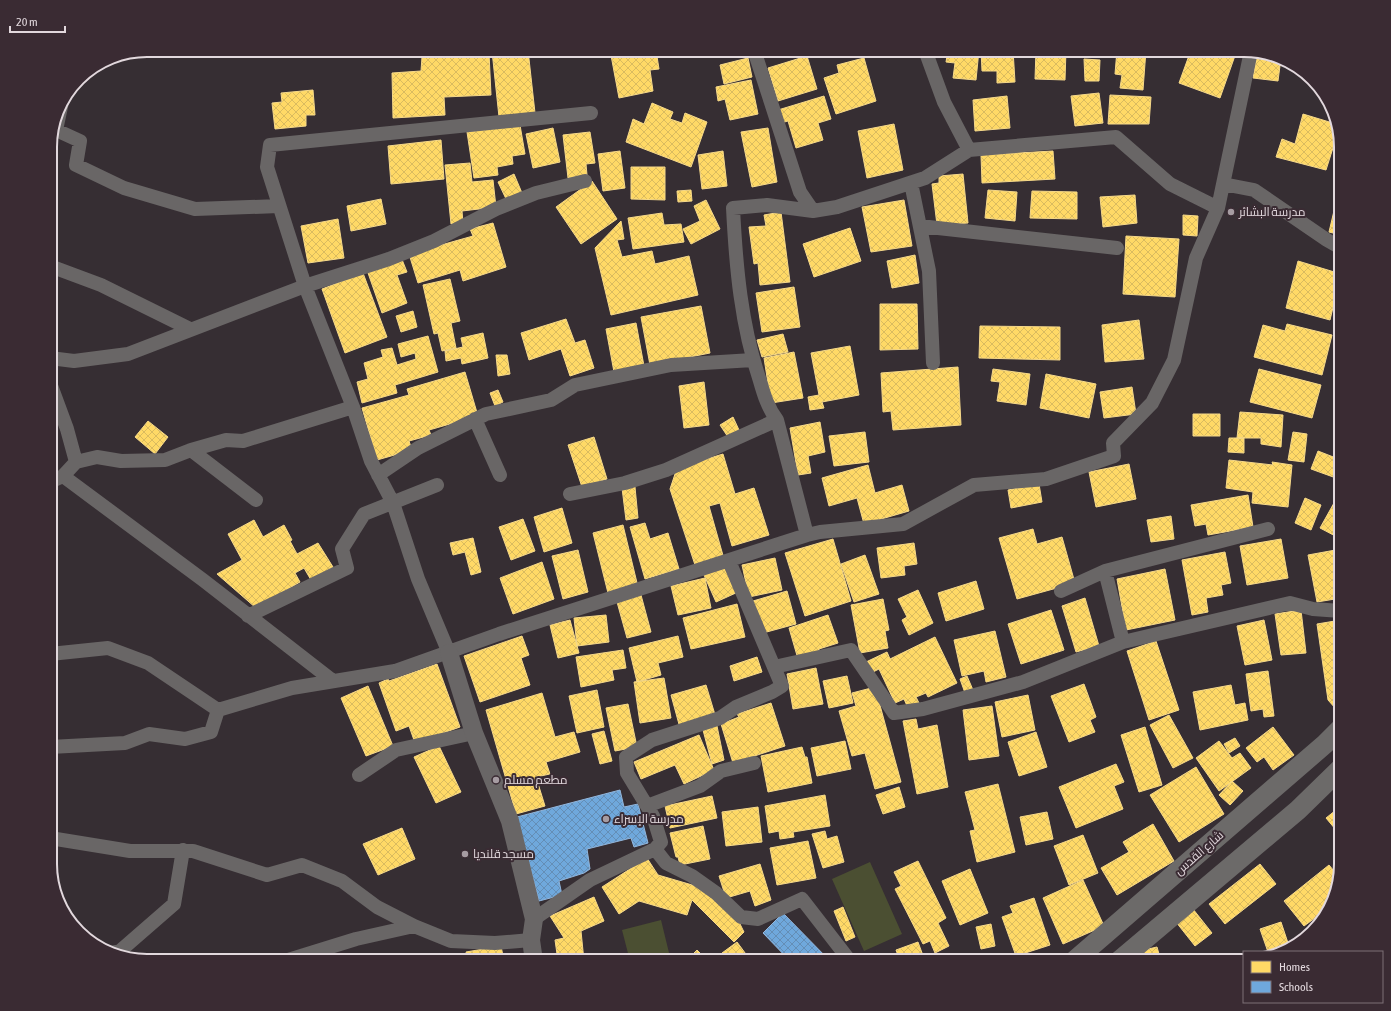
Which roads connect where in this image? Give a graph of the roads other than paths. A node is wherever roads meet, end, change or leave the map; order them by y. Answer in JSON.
{"nodes":[{"id":1,"x":756,"y":57,"type":"edge"},
{"id":2,"x":928,"y":57,"type":"edge"},
{"id":3,"x":1250,"y":57,"type":"edge"},
{"id":4,"x":591,"y":113,"type":"dead end"},
{"id":5,"x":59,"y":131,"type":"edge"},
{"id":6,"x":969,"y":150,"type":"junction"},
{"id":7,"x":585,"y":181,"type":"dead end"},
{"id":8,"x":911,"y":183,"type":"junction"},
{"id":9,"x":1222,"y":184,"type":"junction"},
{"id":10,"x":279,"y":206,"type":"junction"},
{"id":11,"x":1218,"y":208,"type":"junction"},
{"id":12,"x":813,"y":211,"type":"junction"},
{"id":13,"x":920,"y":226,"type":"junction"},
{"id":14,"x":1334,"y":244,"type":"edge"},
{"id":15,"x":1117,"y":248,"type":"dead end"},
{"id":16,"x":57,"y":269,"type":"edge"},
{"id":17,"x":305,"y":286,"type":"junction"},
{"id":18,"x":190,"y":329,"type":"junction"},
{"id":19,"x":57,"y":359,"type":"edge"},
{"id":20,"x":753,"y":360,"type":"junction"},
{"id":21,"x":933,"y":362,"type":"dead end"},
{"id":22,"x":57,"y":402,"type":"edge"},
{"id":23,"x":353,"y":407,"type":"junction"},
{"id":24,"x":475,"y":420,"type":"junction"},
{"id":25,"x":777,"y":420,"type":"junction"},
{"id":26,"x":191,"y":450,"type":"junction"},
{"id":27,"x":76,"y":462,"type":"junction"},
{"id":28,"x":378,"y":474,"type":"junction"},
{"id":29,"x":500,"y":475,"type":"dead end"},
{"id":30,"x":63,"y":476,"type":"junction"},
{"id":31,"x":57,"y":479,"type":"edge"},
{"id":32,"x":437,"y":486,"type":"dead end"},
{"id":33,"x":570,"y":494,"type":"dead end"},
{"id":34,"x":256,"y":500,"type":"dead end"},
{"id":35,"x":393,"y":503,"type":"junction"},
{"id":36,"x":1268,"y":529,"type":"dead end"},
{"id":37,"x":807,"y":535,"type":"junction"},
{"id":38,"x":729,"y":561,"type":"junction"},
{"id":39,"x":1105,"y":571,"type":"junction"},
{"id":40,"x":1061,"y":591,"type":"dead end"},
{"id":41,"x":1334,"y":610,"type":"edge"},
{"id":42,"x":248,"y":616,"type":"junction"},
{"id":43,"x":1123,"y":642,"type":"junction"},
{"id":44,"x":57,"y":653,"type":"edge"},
{"id":45,"x":449,"y":653,"type":"junction"},
{"id":46,"x":774,"y":667,"type":"junction"},
{"id":47,"x":333,"y":681,"type":"junction"},
{"id":48,"x":218,"y":710,"type":"junction"},
{"id":49,"x":474,"y":732,"type":"junction"},
{"id":50,"x":1334,"y":735,"type":"edge"},
{"id":51,"x":57,"y":747,"type":"edge"},
{"id":52,"x":754,"y":763,"type":"dead end"},
{"id":53,"x":359,"y":775,"type":"dead end"},
{"id":54,"x":1334,"y":775,"type":"edge"},
{"id":55,"x":647,"y":806,"type":"junction"},
{"id":56,"x":57,"y":839,"type":"edge"},
{"id":57,"x":655,"y":849,"type":"junction"},
{"id":58,"x":183,"y":850,"type":"junction"},
{"id":59,"x":534,"y":919,"type":"junction"},
{"id":60,"x":414,"y":926,"type":"junction"},
{"id":61,"x":532,"y":940,"type":"junction"},
{"id":62,"x":121,"y":950,"type":"edge"},
{"id":63,"x":308,"y":954,"type":"edge"},
{"id":64,"x":533,"y":954,"type":"edge"},
{"id":65,"x":845,"y":954,"type":"edge"},
{"id":66,"x":1082,"y":954,"type":"edge"},
{"id":67,"x":1127,"y":954,"type":"edge"}],
"edges":[{"from":1,"to":12,"type":"street"},
{"from":2,"to":6,"type":"street"},
{"from":3,"to":9,"type":"street"},
{"from":4,"to":10,"type":"street"},
{"from":5,"to":10,"type":"street"},
{"from":6,"to":8,"type":"street"},
{"from":6,"to":11,"type":"street"},
{"from":7,"to":17,"type":"street"},
{"from":8,"to":12,"type":"street"},
{"from":8,"to":13,"type":"street"},
{"from":9,"to":11,"type":"street"},
{"from":9,"to":14,"type":"street"},
{"from":10,"to":17,"type":"street"},
{"from":11,"to":37,"type":"street"},
{"from":12,"to":20,"type":"street"},
{"from":13,"to":15,"type":"street"},
{"from":13,"to":21,"type":"street"},
{"from":16,"to":18,"type":"street"},
{"from":17,"to":18,"type":"street"},
{"from":17,"to":23,"type":"street"},
{"from":18,"to":19,"type":"street"},
{"from":20,"to":24,"type":"street"},
{"from":20,"to":25,"type":"street"},
{"from":22,"to":27,"type":"street"},
{"from":23,"to":26,"type":"street"},
{"from":23,"to":28,"type":"street"},
{"from":24,"to":28,"type":"street"},
{"from":24,"to":29,"type":"street"},
{"from":25,"to":33,"type":"street"},
{"from":25,"to":37,"type":"street"},
{"from":26,"to":27,"type":"street"},
{"from":26,"to":34,"type":"street"},
{"from":27,"to":30,"type":"street"},
{"from":28,"to":35,"type":"street"},
{"from":30,"to":31,"type":"street"},
{"from":30,"to":42,"type":"street"},
{"from":32,"to":35,"type":"street"},
{"from":35,"to":42,"type":"street"},
{"from":35,"to":45,"type":"street"},
{"from":36,"to":39,"type":"street"},
{"from":37,"to":38,"type":"street"},
{"from":38,"to":45,"type":"street"},
{"from":38,"to":46,"type":"street"},
{"from":39,"to":40,"type":"street"},
{"from":39,"to":43,"type":"street"},
{"from":41,"to":43,"type":"street"},
{"from":42,"to":47,"type":"street"},
{"from":43,"to":46,"type":"street"},
{"from":44,"to":48,"type":"street"},
{"from":45,"to":47,"type":"street"},
{"from":45,"to":49,"type":"street"},
{"from":46,"to":55,"type":"street"},
{"from":47,"to":48,"type":"street"},
{"from":48,"to":51,"type":"street"},
{"from":49,"to":53,"type":"street"},
{"from":49,"to":59,"type":"street"},
{"from":50,"to":66,"type":"main road","name":"شارع القدس"},
{"from":52,"to":55,"type":"street"},
{"from":54,"to":67,"type":"main road"},
{"from":55,"to":57,"type":"street"},
{"from":56,"to":58,"type":"street"},
{"from":57,"to":59,"type":"street"},
{"from":57,"to":65,"type":"street"},
{"from":58,"to":60,"type":"street"},
{"from":58,"to":62,"type":"street"},
{"from":59,"to":61,"type":"street"},
{"from":60,"to":61,"type":"street"},
{"from":60,"to":63,"type":"street"},
{"from":61,"to":64,"type":"street"}]}
